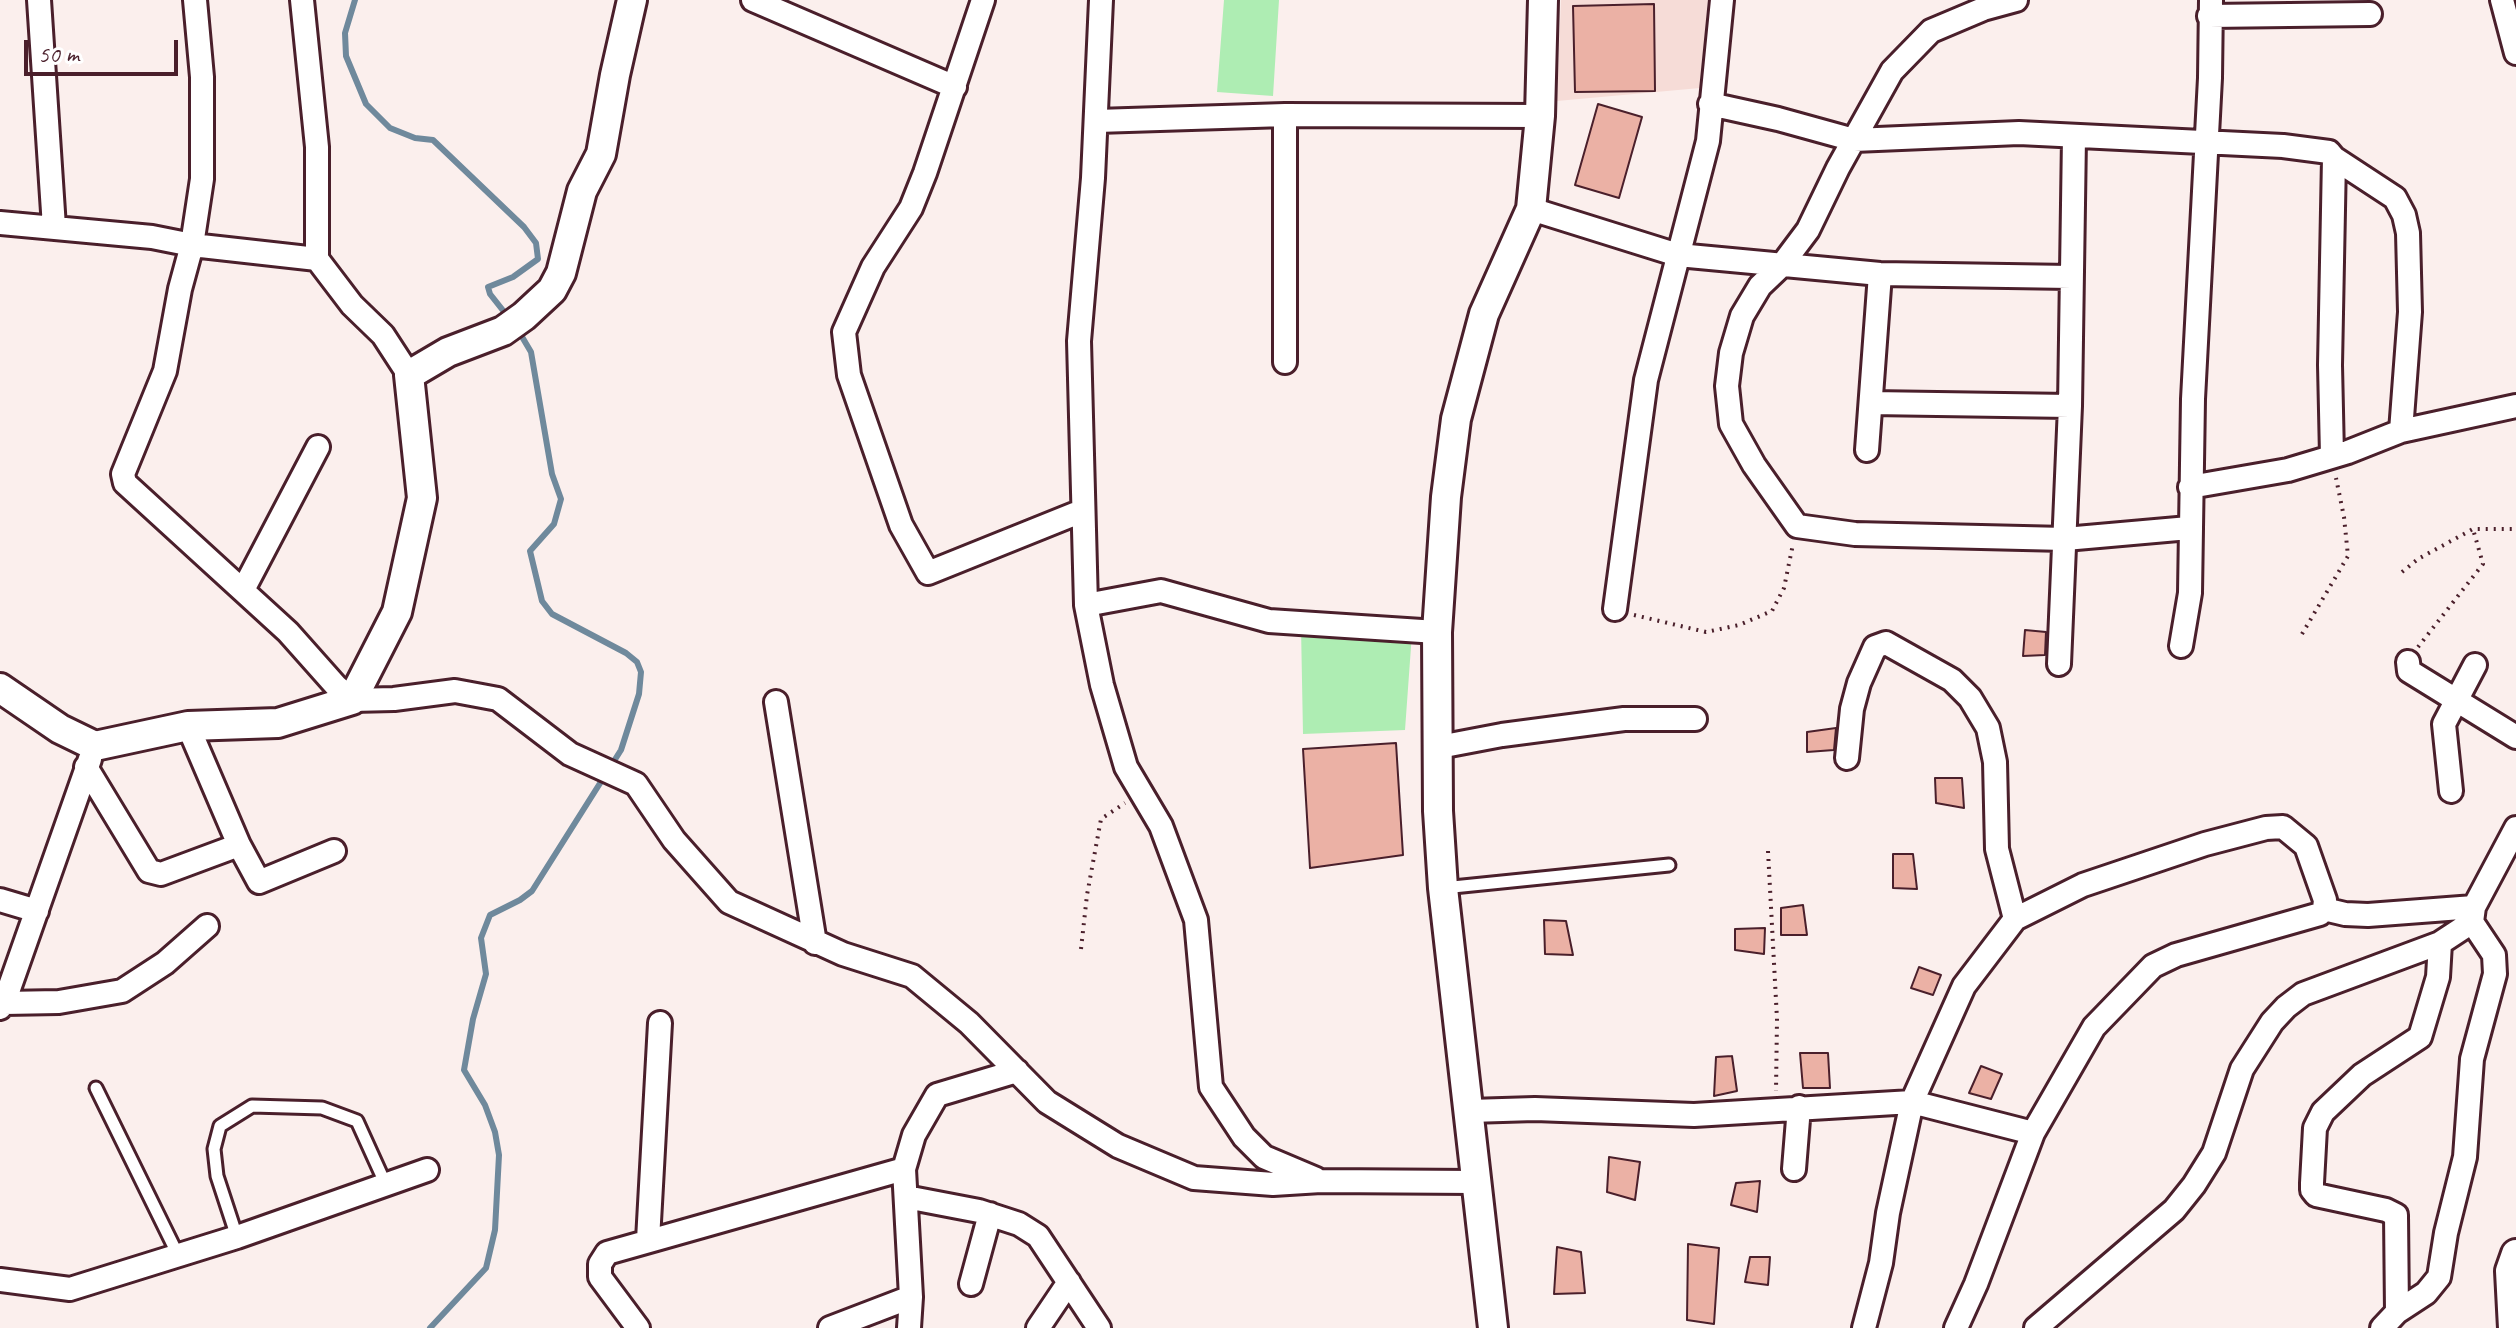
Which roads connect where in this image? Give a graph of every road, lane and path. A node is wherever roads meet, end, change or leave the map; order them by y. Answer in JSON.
{"nodes":[{"id":1,"x":39,"y":0,"type":"edge"},
{"id":2,"x":195,"y":0,"type":"edge"},
{"id":3,"x":302,"y":0,"type":"edge"},
{"id":4,"x":632,"y":0,"type":"edge"},
{"id":5,"x":753,"y":0,"type":"edge"},
{"id":6,"x":983,"y":0,"type":"edge"},
{"id":7,"x":1101,"y":0,"type":"edge"},
{"id":8,"x":1543,"y":0,"type":"edge"},
{"id":9,"x":1722,"y":0,"type":"edge"},
{"id":10,"x":2016,"y":0,"type":"edge"},
{"id":11,"x":2502,"y":0,"type":"edge"},
{"id":12,"x":2210,"y":8,"type":"edge"},
{"id":13,"x":2370,"y":14,"type":"dead end"},
{"id":14,"x":2516,"y":53,"type":"edge"},
{"id":15,"x":955,"y":87,"type":"junction"},
{"id":16,"x":1710,"y":104,"type":"junction"},
{"id":17,"x":1285,"y":115,"type":"junction"},
{"id":18,"x":1540,"y":116,"type":"junction"},
{"id":19,"x":1097,"y":121,"type":"junction"},
{"id":20,"x":2074,"y":137,"type":"junction"},
{"id":21,"x":1854,"y":140,"type":"junction"},
{"id":22,"x":2205,"y":144,"type":"junction"},
{"id":23,"x":2334,"y":158,"type":"junction"},
{"id":24,"x":1531,"y":209,"type":"junction"},
{"id":25,"x":0,"y":223,"type":"edge"},
{"id":26,"x":54,"y":227,"type":"junction"},
{"id":27,"x":192,"y":245,"type":"junction"},
{"id":28,"x":1678,"y":255,"type":"junction"},
{"id":29,"x":317,"y":259,"type":"junction"},
{"id":30,"x":1781,"y":266,"type":"junction"},
{"id":31,"x":1880,"y":274,"type":"junction"},
{"id":32,"x":2071,"y":277,"type":"junction"},
{"id":33,"x":1285,"y":362,"type":"dead end"},
{"id":34,"x":409,"y":375,"type":"junction"},
{"id":35,"x":1871,"y":403,"type":"junction"},
{"id":36,"x":2070,"y":406,"type":"junction"},
{"id":37,"x":2516,"y":406,"type":"edge"},
{"id":38,"x":2401,"y":431,"type":"junction"},
{"id":39,"x":318,"y":447,"type":"dead end"},
{"id":40,"x":1867,"y":450,"type":"dead end"},
{"id":41,"x":2332,"y":456,"type":"junction"},
{"id":42,"x":2190,"y":487,"type":"junction"},
{"id":43,"x":1082,"y":511,"type":"junction"},
{"id":44,"x":1797,"y":526,"type":"junction"},
{"id":45,"x":2189,"y":528,"type":"junction"},
{"id":46,"x":2473,"y":529,"type":"junction"},
{"id":47,"x":2516,"y":529,"type":"edge"},
{"id":48,"x":2065,"y":539,"type":"junction"},
{"id":49,"x":2402,"y":572,"type":"dead end"},
{"id":50,"x":243,"y":590,"type":"junction"},
{"id":51,"x":1086,"y":605,"type":"junction"},
{"id":52,"x":1615,"y":609,"type":"joint"},
{"id":53,"x":1437,"y":632,"type":"junction"},
{"id":54,"x":2302,"y":634,"type":"dead end"},
{"id":55,"x":2181,"y":646,"type":"dead end"},
{"id":56,"x":2408,"y":662,"type":"joint"},
{"id":57,"x":2059,"y":664,"type":"dead end"},
{"id":58,"x":2475,"y":665,"type":"dead end"},
{"id":59,"x":0,"y":688,"type":"edge"},
{"id":60,"x":2455,"y":699,"type":"junction"},
{"id":61,"x":352,"y":700,"type":"junction"},
{"id":62,"x":776,"y":702,"type":"dead end"},
{"id":63,"x":1695,"y":719,"type":"dead end"},
{"id":64,"x":188,"y":726,"type":"junction"},
{"id":65,"x":2516,"y":737,"type":"edge"},
{"id":66,"x":1439,"y":747,"type":"junction"},
{"id":67,"x":91,"y":757,"type":"junction"},
{"id":68,"x":1847,"y":758,"type":"dead end"},
{"id":69,"x":2451,"y":791,"type":"dead end"},
{"id":70,"x":1141,"y":793,"type":"junction"},
{"id":71,"x":2516,"y":828,"type":"edge"},
{"id":72,"x":239,"y":845,"type":"junction"},
{"id":73,"x":334,"y":851,"type":"dead end"},
{"id":74,"x":1768,"y":851,"type":"dead end"},
{"id":75,"x":1669,"y":865,"type":"dead end"},
{"id":76,"x":1443,"y":888,"type":"junction"},
{"id":77,"x":0,"y":900,"type":"edge"},
{"id":78,"x":2324,"y":909,"type":"junction"},
{"id":79,"x":37,"y":911,"type":"junction"},
{"id":80,"x":2473,"y":914,"type":"junction"},
{"id":81,"x":2015,"y":919,"type":"junction"},
{"id":82,"x":207,"y":926,"type":"dead end"},
{"id":83,"x":815,"y":943,"type":"junction"},
{"id":84,"x":2440,"y":943,"type":"junction"},
{"id":85,"x":1081,"y":949,"type":"dead end"},
{"id":86,"x":2,"y":1005,"type":"edge"},
{"id":87,"x":660,"y":1023,"type":"dead end"},
{"id":88,"x":1017,"y":1071,"type":"junction"},
{"id":89,"x":96,"y":1088,"type":"dead end"},
{"id":90,"x":1912,"y":1102,"type":"junction"},
{"id":91,"x":1799,"y":1107,"type":"junction"},
{"id":92,"x":1776,"y":1109,"type":"junction"},
{"id":93,"x":1470,"y":1111,"type":"junction"},
{"id":94,"x":2033,"y":1133,"type":"junction"},
{"id":95,"x":904,"y":1169,"type":"junction"},
{"id":96,"x":1794,"y":1169,"type":"dead end"},
{"id":97,"x":427,"y":1170,"type":"dead end"},
{"id":98,"x":1321,"y":1181,"type":"junction"},
{"id":99,"x":1475,"y":1182,"type":"junction"},
{"id":100,"x":386,"y":1185,"type":"junction"},
{"id":101,"x":906,"y":1197,"type":"junction"},
{"id":102,"x":990,"y":1214,"type":"junction"},
{"id":103,"x":237,"y":1237,"type":"junction"},
{"id":104,"x":648,"y":1240,"type":"junction"},
{"id":105,"x":2516,"y":1254,"type":"edge"},
{"id":106,"x":178,"y":1255,"type":"junction"},
{"id":107,"x":0,"y":1280,"type":"edge"},
{"id":108,"x":1069,"y":1282,"type":"junction"},
{"id":109,"x":971,"y":1284,"type":"dead end"},
{"id":110,"x":911,"y":1297,"type":"junction"},
{"id":111,"x":2390,"y":1320,"type":"edge"},
{"id":112,"x":637,"y":1328,"type":"edge"},
{"id":113,"x":830,"y":1328,"type":"edge"},
{"id":114,"x":909,"y":1328,"type":"edge"},
{"id":115,"x":1038,"y":1328,"type":"edge"},
{"id":116,"x":1099,"y":1328,"type":"edge"},
{"id":117,"x":1493,"y":1328,"type":"edge"},
{"id":118,"x":1864,"y":1328,"type":"edge"},
{"id":119,"x":1956,"y":1328,"type":"edge"},
{"id":120,"x":2036,"y":1328,"type":"edge"},
{"id":121,"x":2513,"y":1328,"type":"edge"}],
"edges":[{"from":1,"to":26,"type":"street"},
{"from":2,"to":27,"type":"street"},
{"from":3,"to":29,"type":"street"},
{"from":4,"to":34,"type":"street"},
{"from":5,"to":15,"type":"street"},
{"from":6,"to":15,"type":"street"},
{"from":7,"to":19,"type":"street"},
{"from":8,"to":18,"type":"street"},
{"from":9,"to":16,"type":"street"},
{"from":10,"to":21,"type":"street"},
{"from":11,"to":14,"type":"street"},
{"from":12,"to":13,"type":"street"},
{"from":12,"to":22,"type":"street"},
{"from":15,"to":43,"type":"street"},
{"from":16,"to":21,"type":"street"},
{"from":16,"to":28,"type":"street"},
{"from":17,"to":18,"type":"street"},
{"from":17,"to":19,"type":"street"},
{"from":17,"to":33,"type":"street"},
{"from":18,"to":24,"type":"street"},
{"from":19,"to":43,"type":"street"},
{"from":20,"to":21,"type":"street"},
{"from":20,"to":22,"type":"street"},
{"from":20,"to":32,"type":"street"},
{"from":21,"to":30,"type":"street"},
{"from":22,"to":23,"type":"street"},
{"from":22,"to":42,"type":"street"},
{"from":23,"to":38,"type":"street"},
{"from":23,"to":41,"type":"street"},
{"from":24,"to":28,"type":"street"},
{"from":24,"to":53,"type":"street"},
{"from":25,"to":26,"type":"street"},
{"from":26,"to":27,"type":"street"},
{"from":27,"to":29,"type":"street"},
{"from":27,"to":50,"type":"street"},
{"from":28,"to":30,"type":"street"},
{"from":28,"to":52,"type":"street"},
{"from":29,"to":34,"type":"street"},
{"from":30,"to":31,"type":"street"},
{"from":30,"to":44,"type":"street"},
{"from":31,"to":32,"type":"street"},
{"from":31,"to":35,"type":"street"},
{"from":32,"to":36,"type":"street"},
{"from":34,"to":61,"type":"street"},
{"from":35,"to":36,"type":"street"},
{"from":35,"to":40,"type":"street"},
{"from":36,"to":48,"type":"street"},
{"from":37,"to":38,"type":"street"},
{"from":38,"to":41,"type":"street"},
{"from":39,"to":50,"type":"street"},
{"from":41,"to":42,"type":"street"},
{"from":41,"to":54,"type":"path"},
{"from":42,"to":45,"type":"street"},
{"from":43,"to":51,"type":"street"},
{"from":44,"to":48,"type":"street"},
{"from":44,"to":52,"type":"path"},
{"from":45,"to":48,"type":"street"},
{"from":45,"to":55,"type":"street"},
{"from":46,"to":47,"type":"path"},
{"from":46,"to":49,"type":"path"},
{"from":46,"to":56,"type":"path"},
{"from":48,"to":57,"type":"street"},
{"from":50,"to":61,"type":"street"},
{"from":51,"to":53,"type":"street"},
{"from":51,"to":70,"type":"street"},
{"from":53,"to":66,"type":"street"},
{"from":56,"to":60,"type":"street"},
{"from":58,"to":60,"type":"street"},
{"from":59,"to":67,"type":"street"},
{"from":60,"to":65,"type":"street"},
{"from":60,"to":69,"type":"street"},
{"from":61,"to":64,"type":"street"},
{"from":61,"to":83,"type":"street"},
{"from":62,"to":83,"type":"street"},
{"from":63,"to":66,"type":"street"},
{"from":64,"to":67,"type":"street"},
{"from":64,"to":72,"type":"street"},
{"from":66,"to":76,"type":"street"},
{"from":67,"to":72,"type":"street"},
{"from":67,"to":79,"type":"street"},
{"from":68,"to":81,"type":"street"},
{"from":70,"to":85,"type":"path"},
{"from":70,"to":98,"type":"street"},
{"from":71,"to":80,"type":"street"},
{"from":72,"to":73,"type":"street"},
{"from":74,"to":92,"type":"path"},
{"from":75,"to":76,"type":"lane"},
{"from":76,"to":93,"type":"street"},
{"from":77,"to":79,"type":"street"},
{"from":78,"to":80,"type":"street"},
{"from":78,"to":81,"type":"street"},
{"from":78,"to":94,"type":"street"},
{"from":79,"to":86,"type":"street"},
{"from":80,"to":84,"type":"street"},
{"from":80,"to":111,"type":"street"},
{"from":81,"to":90,"type":"street"},
{"from":82,"to":86,"type":"street"},
{"from":83,"to":88,"type":"street"},
{"from":84,"to":111,"type":"street"},
{"from":84,"to":120,"type":"street"},
{"from":87,"to":104,"type":"street"},
{"from":88,"to":95,"type":"street"},
{"from":88,"to":98,"type":"street"},
{"from":89,"to":106,"type":"lane"},
{"from":90,"to":91,"type":"street"},
{"from":90,"to":94,"type":"street"},
{"from":90,"to":118,"type":"street"},
{"from":91,"to":92,"type":"street"},
{"from":91,"to":96,"type":"street"},
{"from":92,"to":93,"type":"street"},
{"from":93,"to":99,"type":"street"},
{"from":94,"to":119,"type":"street"},
{"from":95,"to":101,"type":"street"},
{"from":95,"to":104,"type":"street"},
{"from":97,"to":100,"type":"street"},
{"from":98,"to":99,"type":"street"},
{"from":99,"to":117,"type":"street"},
{"from":100,"to":103,"type":"street"},
{"from":100,"to":103,"type":"lane"},
{"from":101,"to":102,"type":"street"},
{"from":101,"to":110,"type":"street"},
{"from":102,"to":108,"type":"street"},
{"from":102,"to":109,"type":"street"},
{"from":103,"to":106,"type":"street"},
{"from":104,"to":112,"type":"street"},
{"from":105,"to":121,"type":"street"},
{"from":106,"to":107,"type":"street"},
{"from":108,"to":115,"type":"street"},
{"from":108,"to":116,"type":"street"},
{"from":110,"to":113,"type":"street"},
{"from":110,"to":114,"type":"street"}]}
